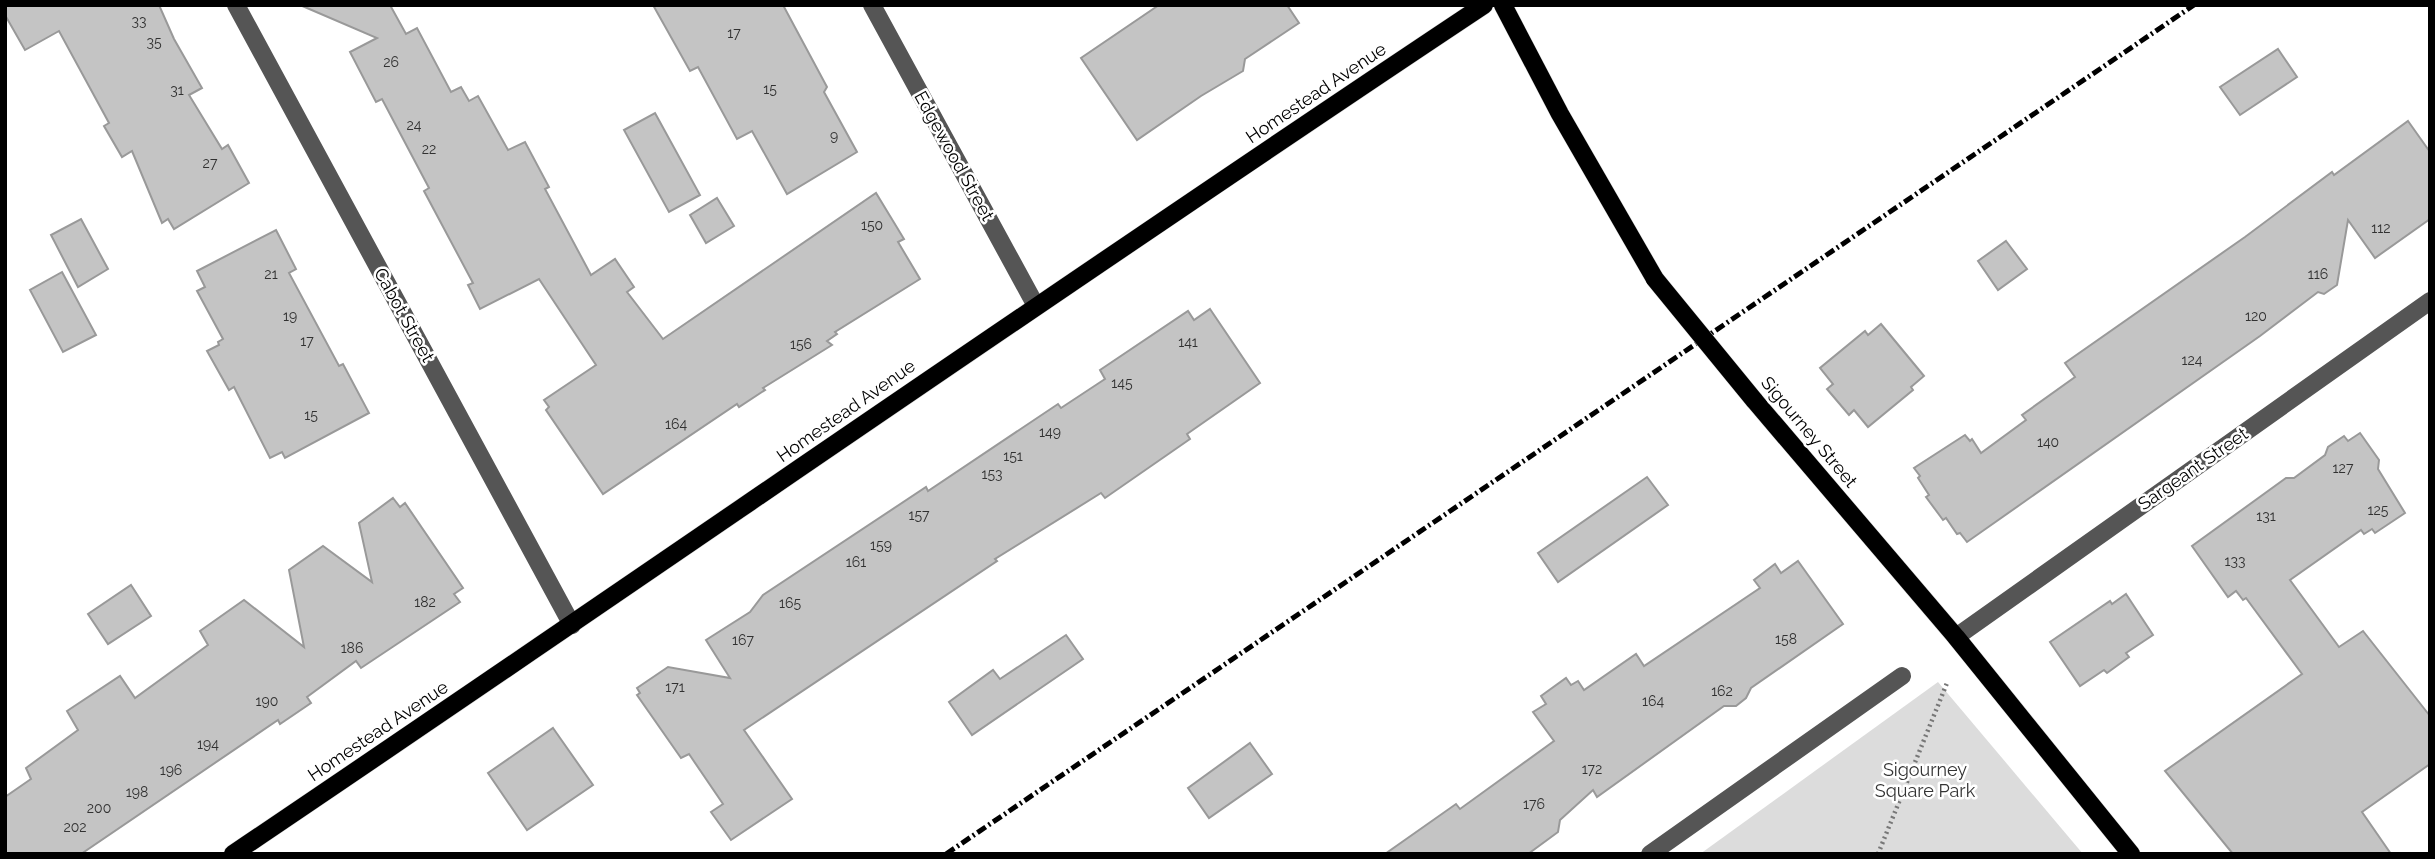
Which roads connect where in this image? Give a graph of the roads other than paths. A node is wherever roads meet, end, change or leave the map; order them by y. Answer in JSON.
{"nodes":[{"id":1,"x":236,"y":5,"type":"edge"},
{"id":2,"x":872,"y":5,"type":"edge"},
{"id":3,"x":1485,"y":5,"type":"edge"},
{"id":4,"x":1503,"y":5,"type":"edge"},
{"id":5,"x":2430,"y":301,"type":"edge"},
{"id":6,"x":1036,"y":306,"type":"junction"},
{"id":7,"x":572,"y":625,"type":"junction"},
{"id":8,"x":1956,"y":637,"type":"junction"},
{"id":9,"x":1902,"y":676,"type":"dead end"},
{"id":10,"x":233,"y":854,"type":"edge"},
{"id":11,"x":1650,"y":854,"type":"edge"},
{"id":12,"x":2131,"y":854,"type":"edge"}],
"edges":[{"from":1,"to":7,"type":"street","name":"Cabot Street"},
{"from":2,"to":6,"type":"street","name":"Edgewood Street"},
{"from":3,"to":6,"type":"main road","name":"Homestead Avenue"},
{"from":4,"to":8,"type":"main road","name":"Sigourney Street","bridge":true},
{"from":5,"to":8,"type":"street","name":"Sargeant Street"},
{"from":6,"to":7,"type":"main road","name":"Homestead Avenue"},
{"from":7,"to":10,"type":"main road","name":"Homestead Avenue"},
{"from":8,"to":12,"type":"main road","name":"Sigourney Street"},
{"from":9,"to":11,"type":"street"}]}
